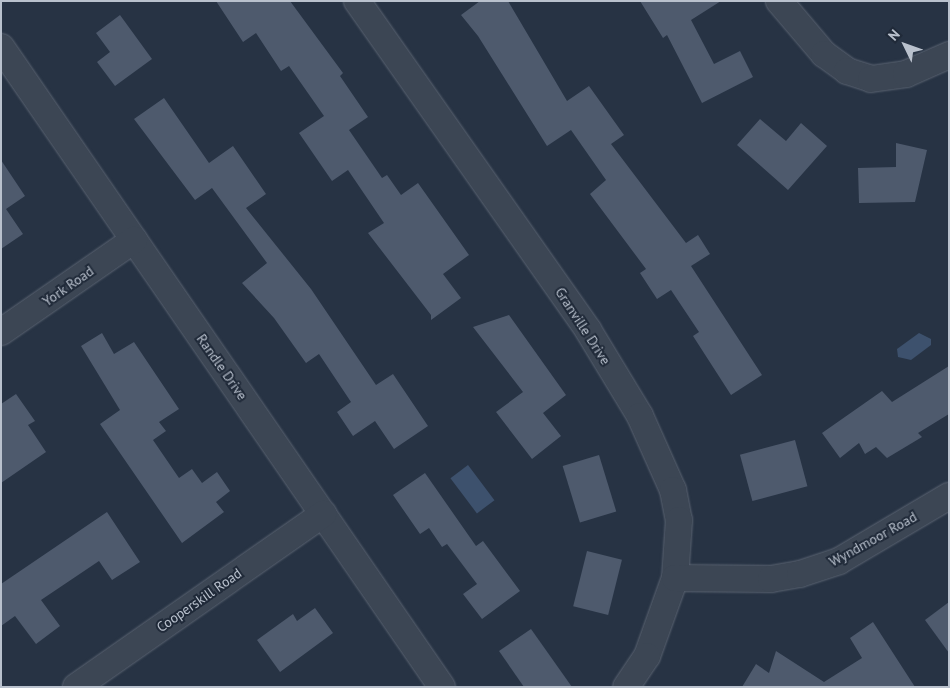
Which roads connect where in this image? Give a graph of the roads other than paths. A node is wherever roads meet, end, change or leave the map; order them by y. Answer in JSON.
{"nodes":[{"id":1,"x":357,"y":1,"type":"edge"},
{"id":2,"x":779,"y":1,"type":"edge"},
{"id":3,"x":1,"y":47,"type":"edge"},
{"id":4,"x":949,"y":55,"type":"edge"},
{"id":5,"x":134,"y":240,"type":"junction"},
{"id":6,"x":1,"y":332,"type":"edge"},
{"id":7,"x":949,"y":496,"type":"edge"},
{"id":8,"x":323,"y":514,"type":"junction"},
{"id":9,"x":675,"y":578,"type":"junction"},
{"id":10,"x":76,"y":687,"type":"edge"},
{"id":11,"x":442,"y":687,"type":"edge"},
{"id":12,"x":626,"y":687,"type":"edge"}],
"edges":[{"from":1,"to":9,"type":"street","name":"Granville Drive"},
{"from":2,"to":4,"type":"street"},
{"from":3,"to":5,"type":"street","name":"Randle Drive"},
{"from":5,"to":6,"type":"street","name":"York Road"},
{"from":5,"to":8,"type":"street","name":"Randle Drive"},
{"from":7,"to":9,"type":"street","name":"Wyndmoor Road"},
{"from":8,"to":10,"type":"street","name":"Cooperskill Road"},
{"from":8,"to":11,"type":"street","name":"Randle Drive"},
{"from":9,"to":12,"type":"street","name":"Granville Drive"}]}
